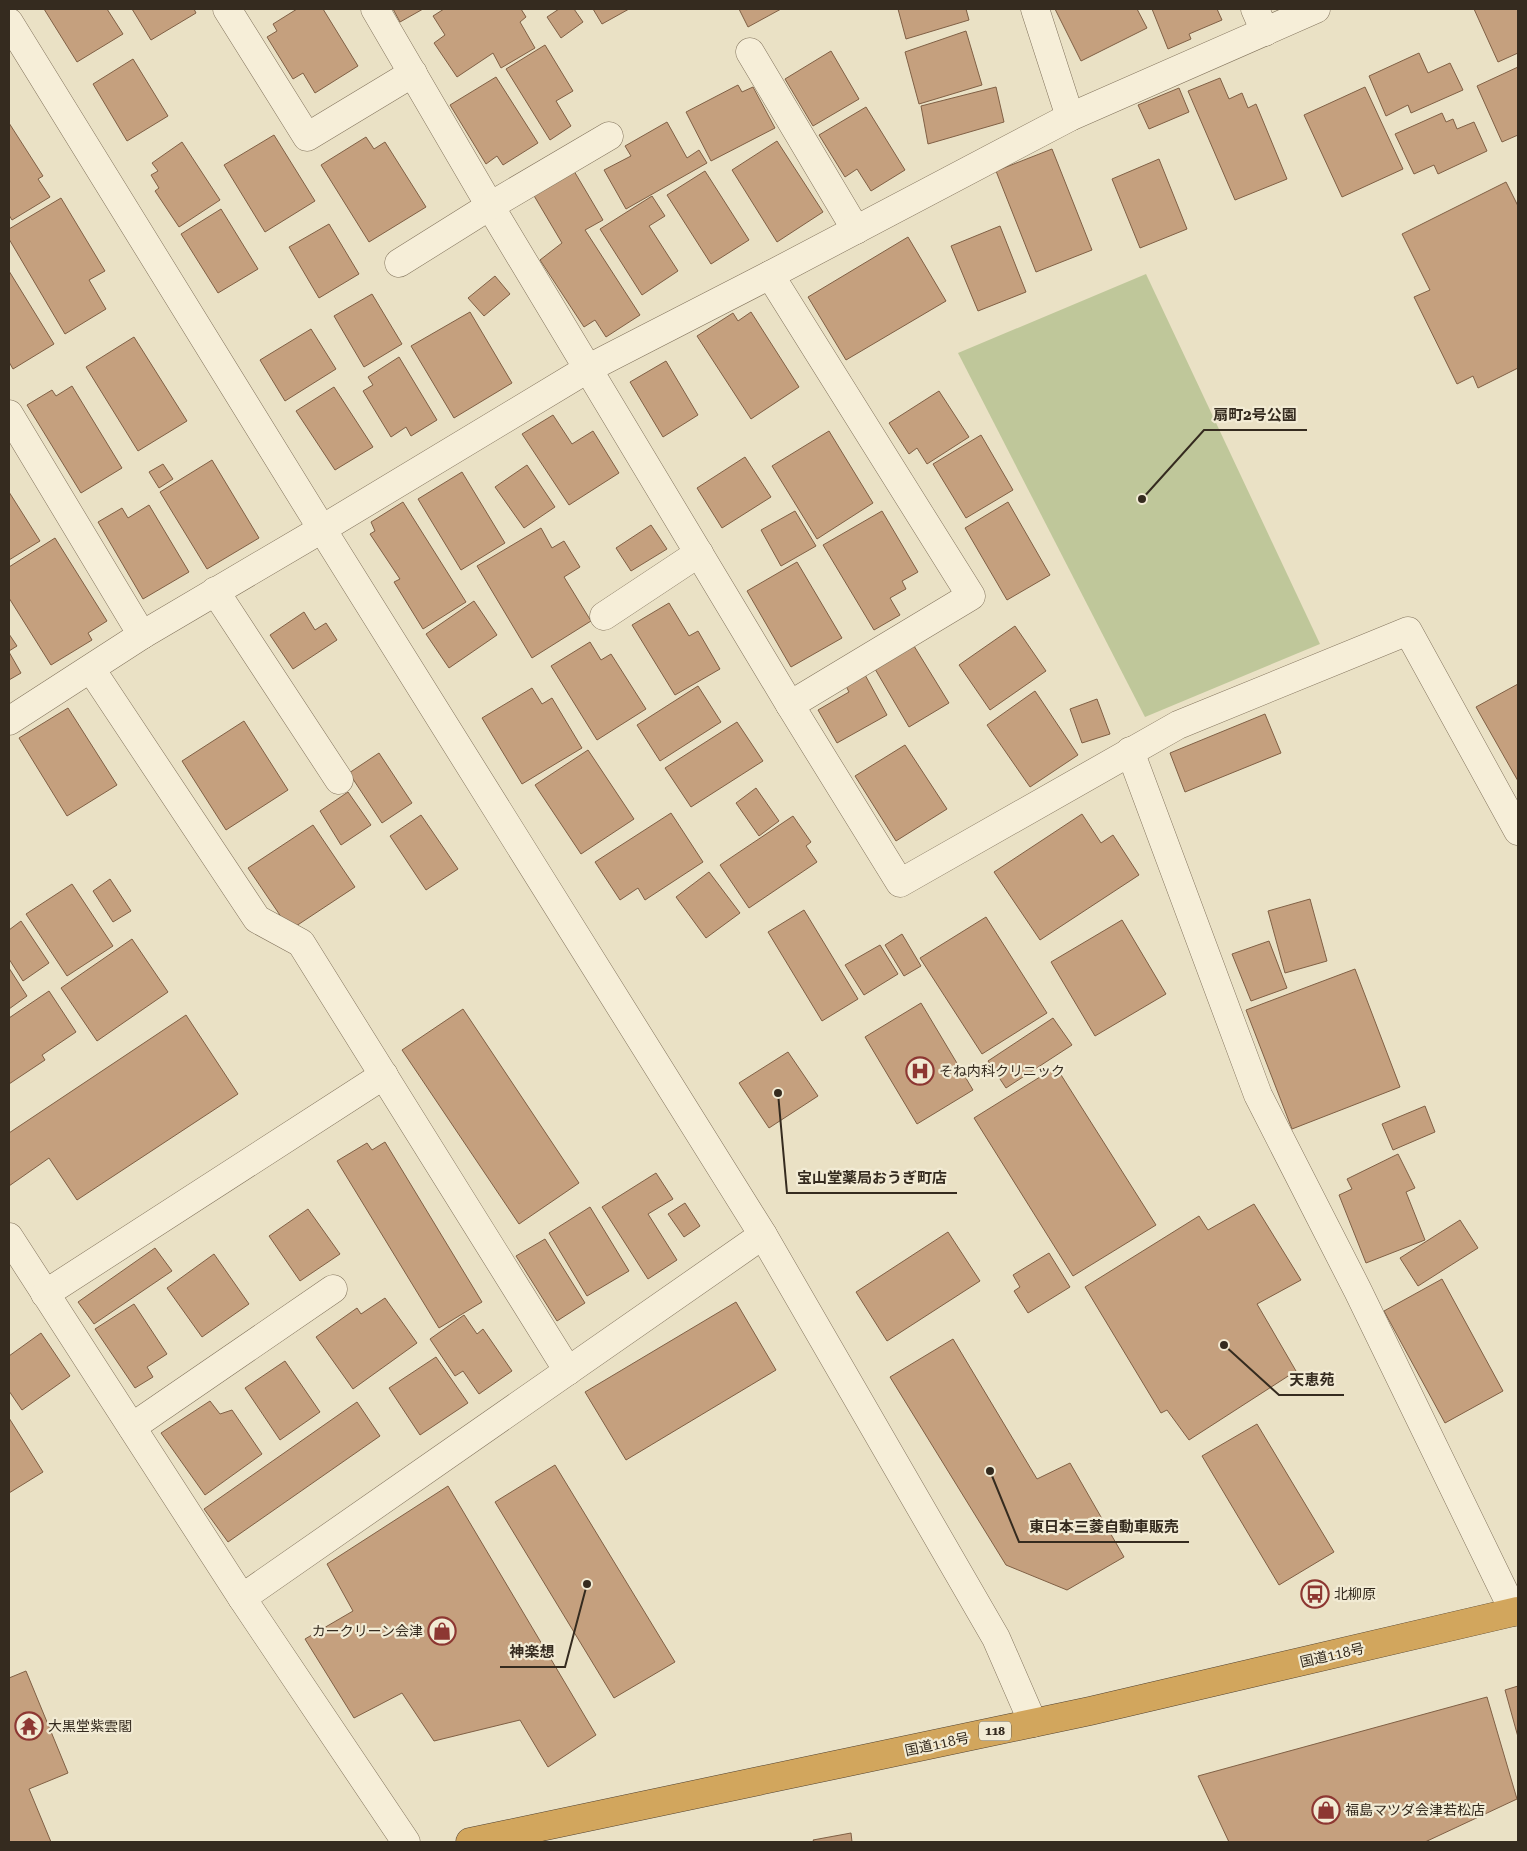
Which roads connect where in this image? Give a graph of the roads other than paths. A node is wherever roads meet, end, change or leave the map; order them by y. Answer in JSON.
{"nodes":[{"id":1,"x":227,"y":9,"type":"edge"},
{"id":2,"x":376,"y":9,"type":"edge"},
{"id":3,"x":1035,"y":9,"type":"edge"},
{"id":4,"x":1316,"y":9,"type":"edge"},
{"id":5,"x":1260,"y":20,"type":"edge"},
{"id":6,"x":9,"y":22,"type":"edge"},
{"id":7,"x":750,"y":52,"type":"dead end"},
{"id":8,"x":413,"y":73,"type":"junction"},
{"id":9,"x":1070,"y":117,"type":"junction"},
{"id":10,"x":609,"y":136,"type":"dead end"},
{"id":11,"x":490,"y":206,"type":"junction"},
{"id":12,"x":856,"y":230,"type":"junction"},
{"id":13,"x":398,"y":263,"type":"dead end"},
{"id":14,"x":770,"y":275,"type":"junction"},
{"id":15,"x":589,"y":368,"type":"junction"},
{"id":16,"x":9,"y":414,"type":"edge"},
{"id":17,"x":322,"y":529,"type":"junction"},
{"id":18,"x":699,"y":553,"type":"junction"},
{"id":19,"x":215,"y":591,"type":"junction"},
{"id":20,"x":604,"y":616,"type":"dead end"},
{"id":21,"x":142,"y":635,"type":"junction"},
{"id":22,"x":90,"y":669,"type":"junction"},
{"id":23,"x":790,"y":705,"type":"junction"},
{"id":24,"x":9,"y":721,"type":"edge"},
{"id":25,"x":1130,"y":751,"type":"junction"},
{"id":26,"x":339,"y":780,"type":"dead end"},
{"id":27,"x":1518,"y":831,"type":"edge"},
{"id":28,"x":384,"y":1076,"type":"junction"},
{"id":29,"x":763,"y":1235,"type":"junction"},
{"id":30,"x":9,"y":1237,"type":"edge"},
{"id":31,"x":333,"y":1289,"type":"dead end"},
{"id":32,"x":46,"y":1294,"type":"junction"},
{"id":33,"x":568,"y":1370,"type":"junction"},
{"id":34,"x":132,"y":1427,"type":"junction"},
{"id":35,"x":242,"y":1598,"type":"junction"},
{"id":36,"x":1516,"y":1612,"type":"edge"},
{"id":37,"x":1032,"y":1723,"type":"junction"},
{"id":38,"x":406,"y":1842,"type":"edge"},
{"id":39,"x":470,"y":1842,"type":"edge"}],
"edges":[{"from":1,"to":8,"type":"street"},
{"from":2,"to":8,"type":"street"},
{"from":3,"to":9,"type":"street"},
{"from":4,"to":5,"type":"street"},
{"from":5,"to":9,"type":"street"},
{"from":6,"to":17,"type":"street"},
{"from":7,"to":12,"type":"street"},
{"from":8,"to":11,"type":"street"},
{"from":9,"to":12,"type":"street"},
{"from":10,"to":11,"type":"street"},
{"from":11,"to":13,"type":"street"},
{"from":11,"to":15,"type":"street"},
{"from":12,"to":14,"type":"street"},
{"from":14,"to":15,"type":"street"},
{"from":14,"to":23,"type":"street"},
{"from":15,"to":17,"type":"street"},
{"from":15,"to":18,"type":"street"},
{"from":16,"to":21,"type":"street"},
{"from":17,"to":19,"type":"street"},
{"from":17,"to":29,"type":"street"},
{"from":18,"to":20,"type":"street"},
{"from":18,"to":23,"type":"street"},
{"from":19,"to":21,"type":"street"},
{"from":19,"to":26,"type":"street"},
{"from":21,"to":22,"type":"street"},
{"from":22,"to":24,"type":"street"},
{"from":22,"to":28,"type":"street"},
{"from":23,"to":25,"type":"street"},
{"from":25,"to":27,"type":"street"},
{"from":25,"to":36,"type":"street"},
{"from":28,"to":32,"type":"street"},
{"from":28,"to":33,"type":"street"},
{"from":29,"to":33,"type":"street"},
{"from":29,"to":37,"type":"street"},
{"from":30,"to":32,"type":"street"},
{"from":31,"to":34,"type":"street"},
{"from":32,"to":34,"type":"street"},
{"from":33,"to":35,"type":"street"},
{"from":34,"to":35,"type":"street"},
{"from":35,"to":38,"type":"street"},
{"from":36,"to":37,"type":"highway","name":"国道118号","number":"118"},
{"from":37,"to":39,"type":"highway","name":"国道118号","number":"118"}]}
